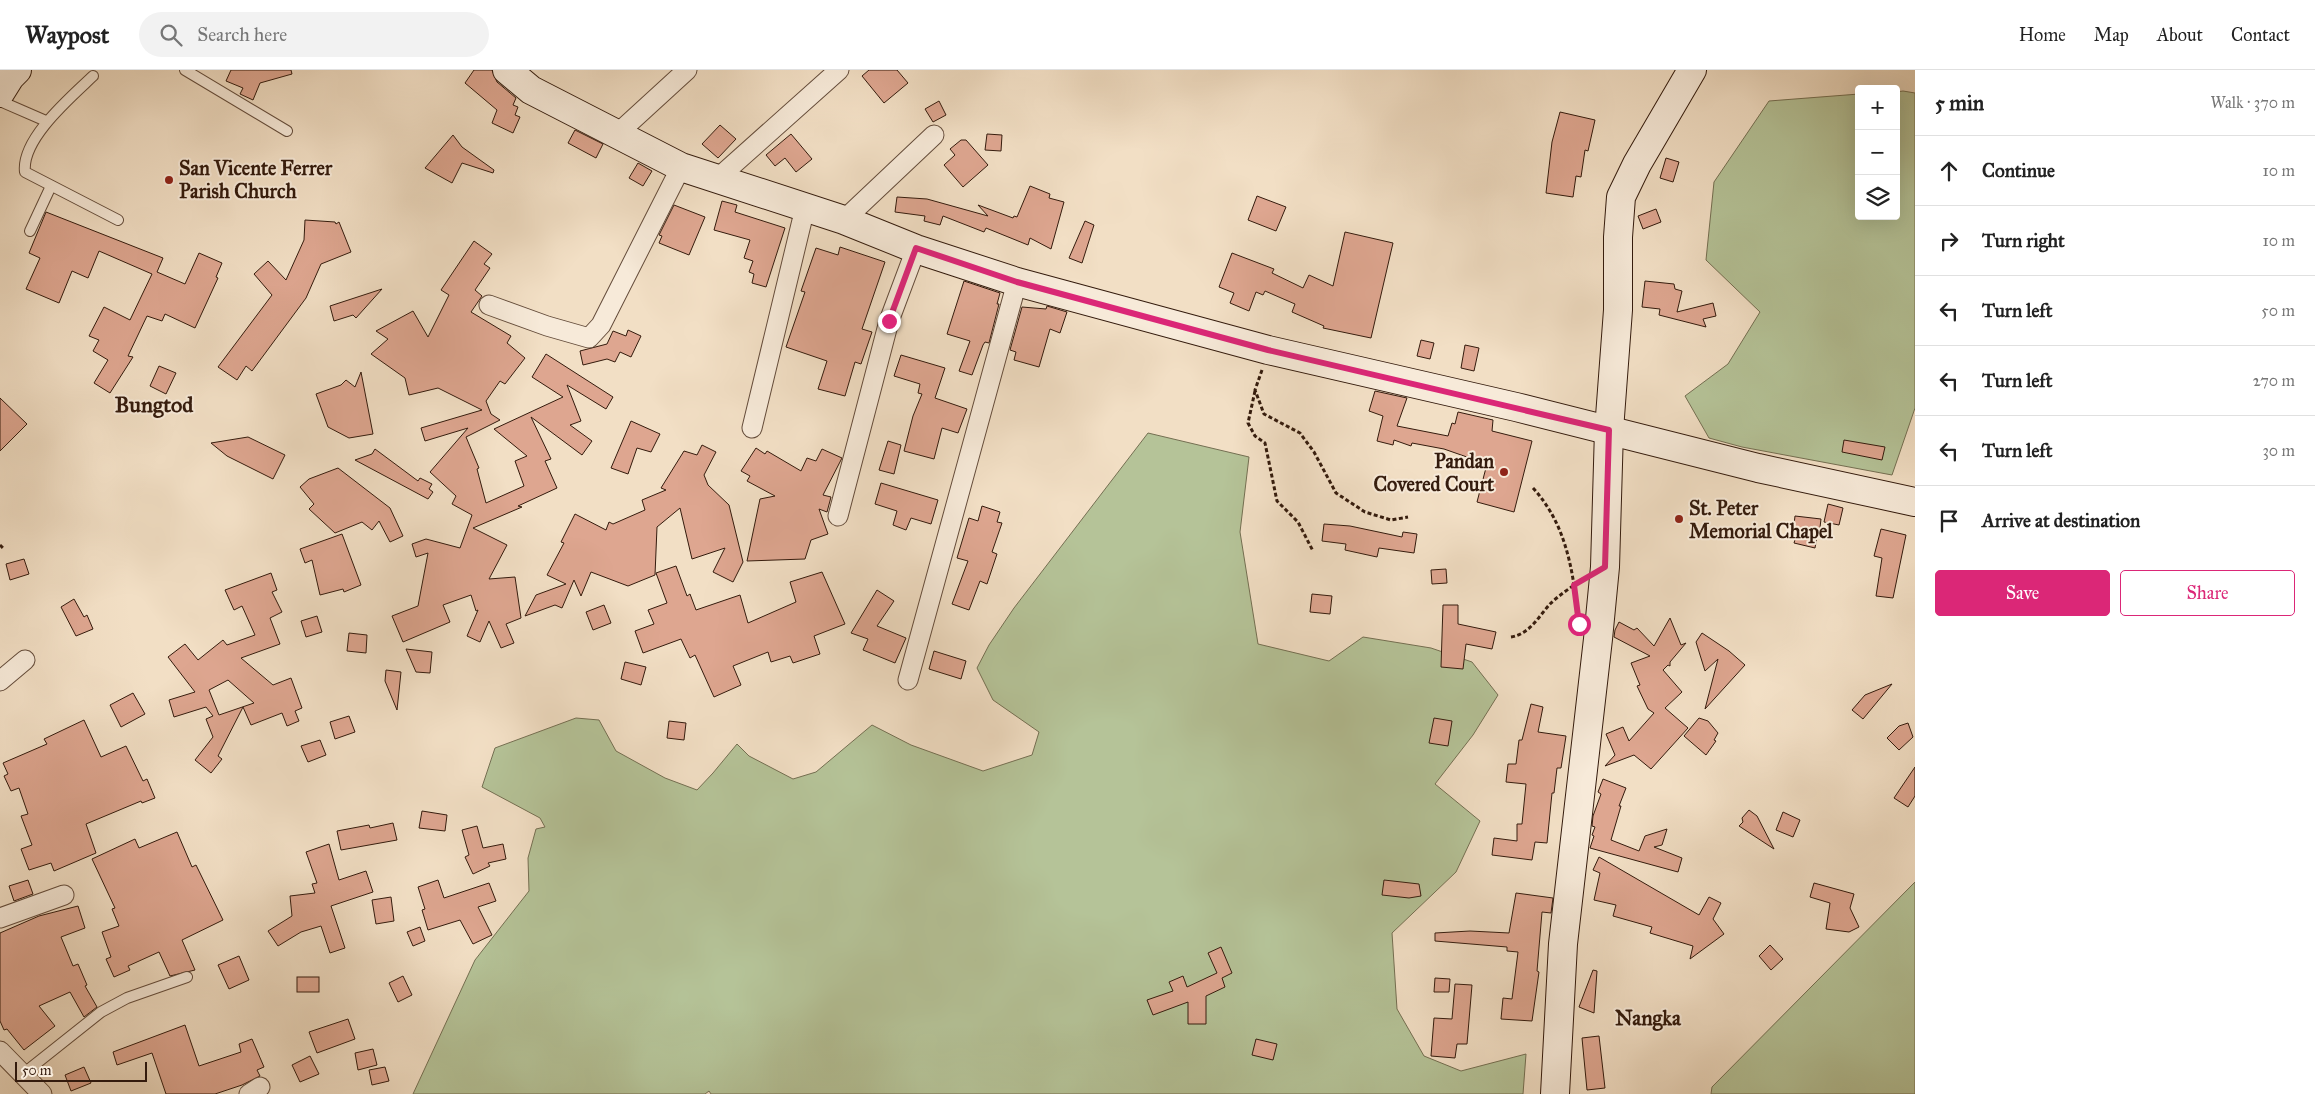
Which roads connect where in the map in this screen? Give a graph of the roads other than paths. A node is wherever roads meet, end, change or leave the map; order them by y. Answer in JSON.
{"nodes":[{"id":1,"x":17,"y":70,"type":"edge"},
{"id":2,"x":185,"y":70,"type":"edge"},
{"id":3,"x":507,"y":70,"type":"edge"},
{"id":4,"x":687,"y":70,"type":"edge"},
{"id":5,"x":839,"y":70,"type":"edge"},
{"id":6,"x":1692,"y":70,"type":"edge"},
{"id":7,"x":93,"y":76,"type":"dead end"},
{"id":8,"x":0,"y":93,"type":"edge"},
{"id":9,"x":0,"y":101,"type":"edge"},
{"id":10,"x":46,"y":121,"type":"junction"},
{"id":11,"x":287,"y":130,"type":"dead end"},
{"id":12,"x":616,"y":135,"type":"junction"},
{"id":13,"x":934,"y":135,"type":"dead end"},
{"id":14,"x":681,"y":167,"type":"junction"},
{"id":15,"x":718,"y":178,"type":"junction"},
{"id":16,"x":51,"y":186,"type":"junction"},
{"id":17,"x":805,"y":208,"type":"junction"},
{"id":18,"x":118,"y":220,"type":"dead end"},
{"id":19,"x":844,"y":220,"type":"junction"},
{"id":20,"x":30,"y":231,"type":"dead end"},
{"id":21,"x":916,"y":248,"type":"junction"},
{"id":22,"x":1017,"y":282,"type":"junction"},
{"id":23,"x":489,"y":305,"type":"dead end"},
{"id":24,"x":752,"y":428,"type":"dead end"},
{"id":25,"x":1609,"y":430,"type":"junction"},
{"id":26,"x":1915,"y":502,"type":"edge"},
{"id":27,"x":838,"y":516,"type":"dead end"},
{"id":28,"x":25,"y":660,"type":"dead end"},
{"id":29,"x":908,"y":680,"type":"dead end"},
{"id":30,"x":0,"y":681,"type":"edge"},
{"id":31,"x":64,"y":895,"type":"dead end"},
{"id":32,"x":0,"y":918,"type":"edge"},
{"id":33,"x":187,"y":977,"type":"dead end"},
{"id":34,"x":0,"y":1051,"type":"edge"},
{"id":35,"x":23,"y":1074,"type":"junction"},
{"id":36,"x":42,"y":1094,"type":"edge"},
{"id":37,"x":1555,"y":1094,"type":"edge"}],
"edges":[{"from":1,"to":8,"type":"street"},
{"from":2,"to":11,"type":"lane"},
{"from":3,"to":12,"type":"street"},
{"from":4,"to":12,"type":"street"},
{"from":5,"to":15,"type":"street"},
{"from":6,"to":25,"type":"street"},
{"from":7,"to":10,"type":"lane"},
{"from":9,"to":10,"type":"lane"},
{"from":10,"to":16,"type":"lane"},
{"from":12,"to":14,"type":"street"},
{"from":13,"to":19,"type":"street"},
{"from":14,"to":15,"type":"street"},
{"from":14,"to":23,"type":"street"},
{"from":15,"to":17,"type":"street"},
{"from":16,"to":18,"type":"lane"},
{"from":16,"to":20,"type":"lane"},
{"from":17,"to":19,"type":"street"},
{"from":17,"to":24,"type":"street"},
{"from":19,"to":21,"type":"street"},
{"from":21,"to":22,"type":"street"},
{"from":21,"to":27,"type":"street"},
{"from":22,"to":25,"type":"street"},
{"from":22,"to":29,"type":"street"},
{"from":25,"to":26,"type":"street"},
{"from":25,"to":37,"type":"street"},
{"from":28,"to":30,"type":"street"},
{"from":31,"to":32,"type":"street"},
{"from":33,"to":35,"type":"lane"},
{"from":34,"to":35,"type":"street"},
{"from":35,"to":36,"type":"street"}]}
